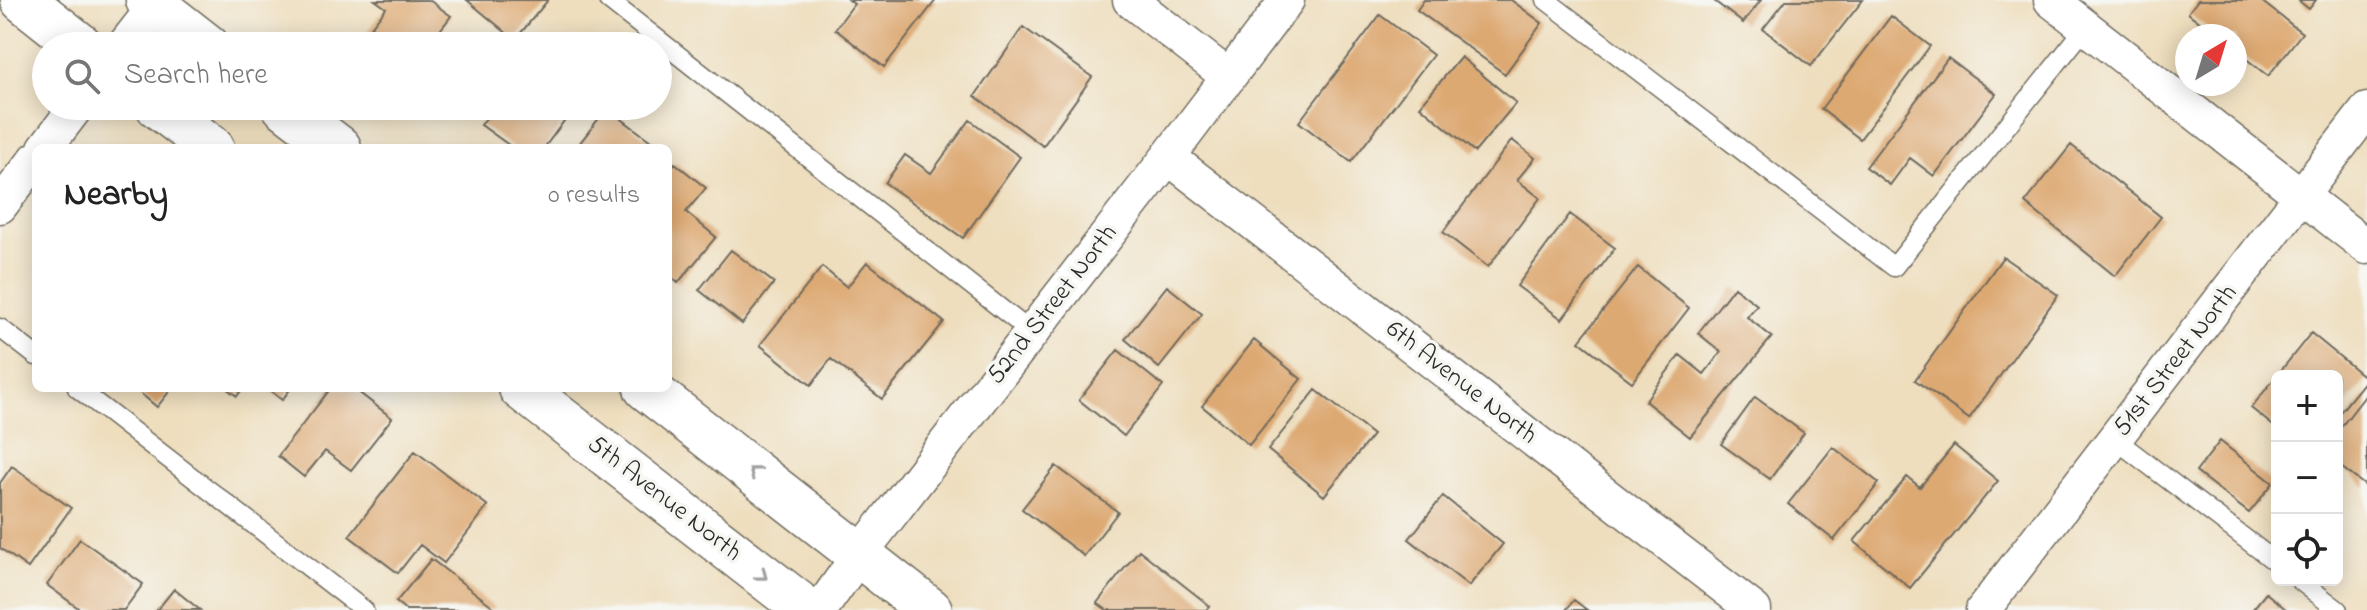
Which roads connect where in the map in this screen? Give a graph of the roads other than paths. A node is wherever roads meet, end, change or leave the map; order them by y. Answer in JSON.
{"nodes":[{"id":1,"x":23,"y":0,"type":"edge"},
{"id":2,"x":608,"y":0,"type":"edge"},
{"id":3,"x":1130,"y":0,"type":"edge"},
{"id":4,"x":1287,"y":0,"type":"edge"},
{"id":5,"x":1546,"y":0,"type":"edge"},
{"id":6,"x":2051,"y":0,"type":"edge"},
{"id":7,"x":154,"y":2,"type":"edge"},
{"id":8,"x":2086,"y":27,"type":"junction"},
{"id":9,"x":63,"y":32,"type":"edge"},
{"id":10,"x":134,"y":32,"type":"edge"},
{"id":11,"x":190,"y":32,"type":"edge"},
{"id":12,"x":649,"y":32,"type":"edge"},
{"id":13,"x":672,"y":50,"type":"edge"},
{"id":14,"x":1229,"y":77,"type":"junction"},
{"id":15,"x":2367,"y":110,"type":"edge"},
{"id":16,"x":66,"y":120,"type":"edge"},
{"id":17,"x":176,"y":120,"type":"edge"},
{"id":18,"x":302,"y":120,"type":"edge"},
{"id":19,"x":48,"y":144,"type":"edge"},
{"id":20,"x":207,"y":144,"type":"edge"},
{"id":21,"x":334,"y":144,"type":"edge"},
{"id":22,"x":1168,"y":157,"type":"junction"},
{"id":23,"x":32,"y":164,"type":"edge"},
{"id":24,"x":2302,"y":196,"type":"junction"},
{"id":25,"x":0,"y":206,"type":"edge"},
{"id":26,"x":2367,"y":247,"type":"edge"},
{"id":27,"x":0,"y":328,"type":"edge"},
{"id":28,"x":1032,"y":333,"type":"junction"},
{"id":29,"x":32,"y":353,"type":"edge"},
{"id":30,"x":82,"y":392,"type":"edge"},
{"id":31,"x":526,"y":392,"type":"edge"},
{"id":32,"x":651,"y":392,"type":"edge"},
{"id":33,"x":2115,"y":439,"type":"junction"},
{"id":34,"x":859,"y":555,"type":"junction"},
{"id":35,"x":2271,"y":558,"type":"edge"},
{"id":36,"x":2307,"y":586,"type":"edge"},
{"id":37,"x":364,"y":610,"type":"edge"},
{"id":38,"x":807,"y":610,"type":"edge"},
{"id":39,"x":820,"y":610,"type":"edge"},
{"id":40,"x":930,"y":610,"type":"edge"},
{"id":41,"x":1754,"y":610,"type":"edge"},
{"id":42,"x":1983,"y":610,"type":"edge"},
{"id":43,"x":2338,"y":610,"type":"edge"}],
"edges":[{"from":1,"to":9,"type":"main road"},
{"from":2,"to":12,"type":"lane"},
{"from":3,"to":14,"type":"street"},
{"from":4,"to":14,"type":"street","name":"52nd Street North"},
{"from":5,"to":8,"type":"lane"},
{"from":6,"to":8,"type":"street"},
{"from":7,"to":10,"type":"street"},
{"from":7,"to":11,"type":"main road"},
{"from":8,"to":24,"type":"street"},
{"from":13,"to":28,"type":"lane"},
{"from":14,"to":22,"type":"street","name":"52nd Street North"},
{"from":15,"to":24,"type":"street","name":"51st Street North"},
{"from":16,"to":19,"type":"street"},
{"from":17,"to":20,"type":"main road"},
{"from":18,"to":21,"type":"main road"},
{"from":22,"to":28,"type":"street","name":"52nd Street North"},
{"from":22,"to":41,"type":"street","name":"6th Avenue North"},
{"from":23,"to":25,"type":"street"},
{"from":24,"to":26,"type":"street"},
{"from":24,"to":33,"type":"street","name":"51st Street North"},
{"from":27,"to":29,"type":"lane"},
{"from":28,"to":34,"type":"street","name":"52nd Street North"},
{"from":30,"to":37,"type":"lane"},
{"from":31,"to":38,"type":"main road","name":"5th Avenue North","one_way":true},
{"from":34,"to":32,"type":"main road","one_way":true},
{"from":33,"to":35,"type":"lane"},
{"from":33,"to":42,"type":"street","name":"51st Street North"},
{"from":34,"to":39,"type":"street","name":"52nd Street North"},
{"from":34,"to":40,"type":"main road"},
{"from":36,"to":43,"type":"lane"}]}
